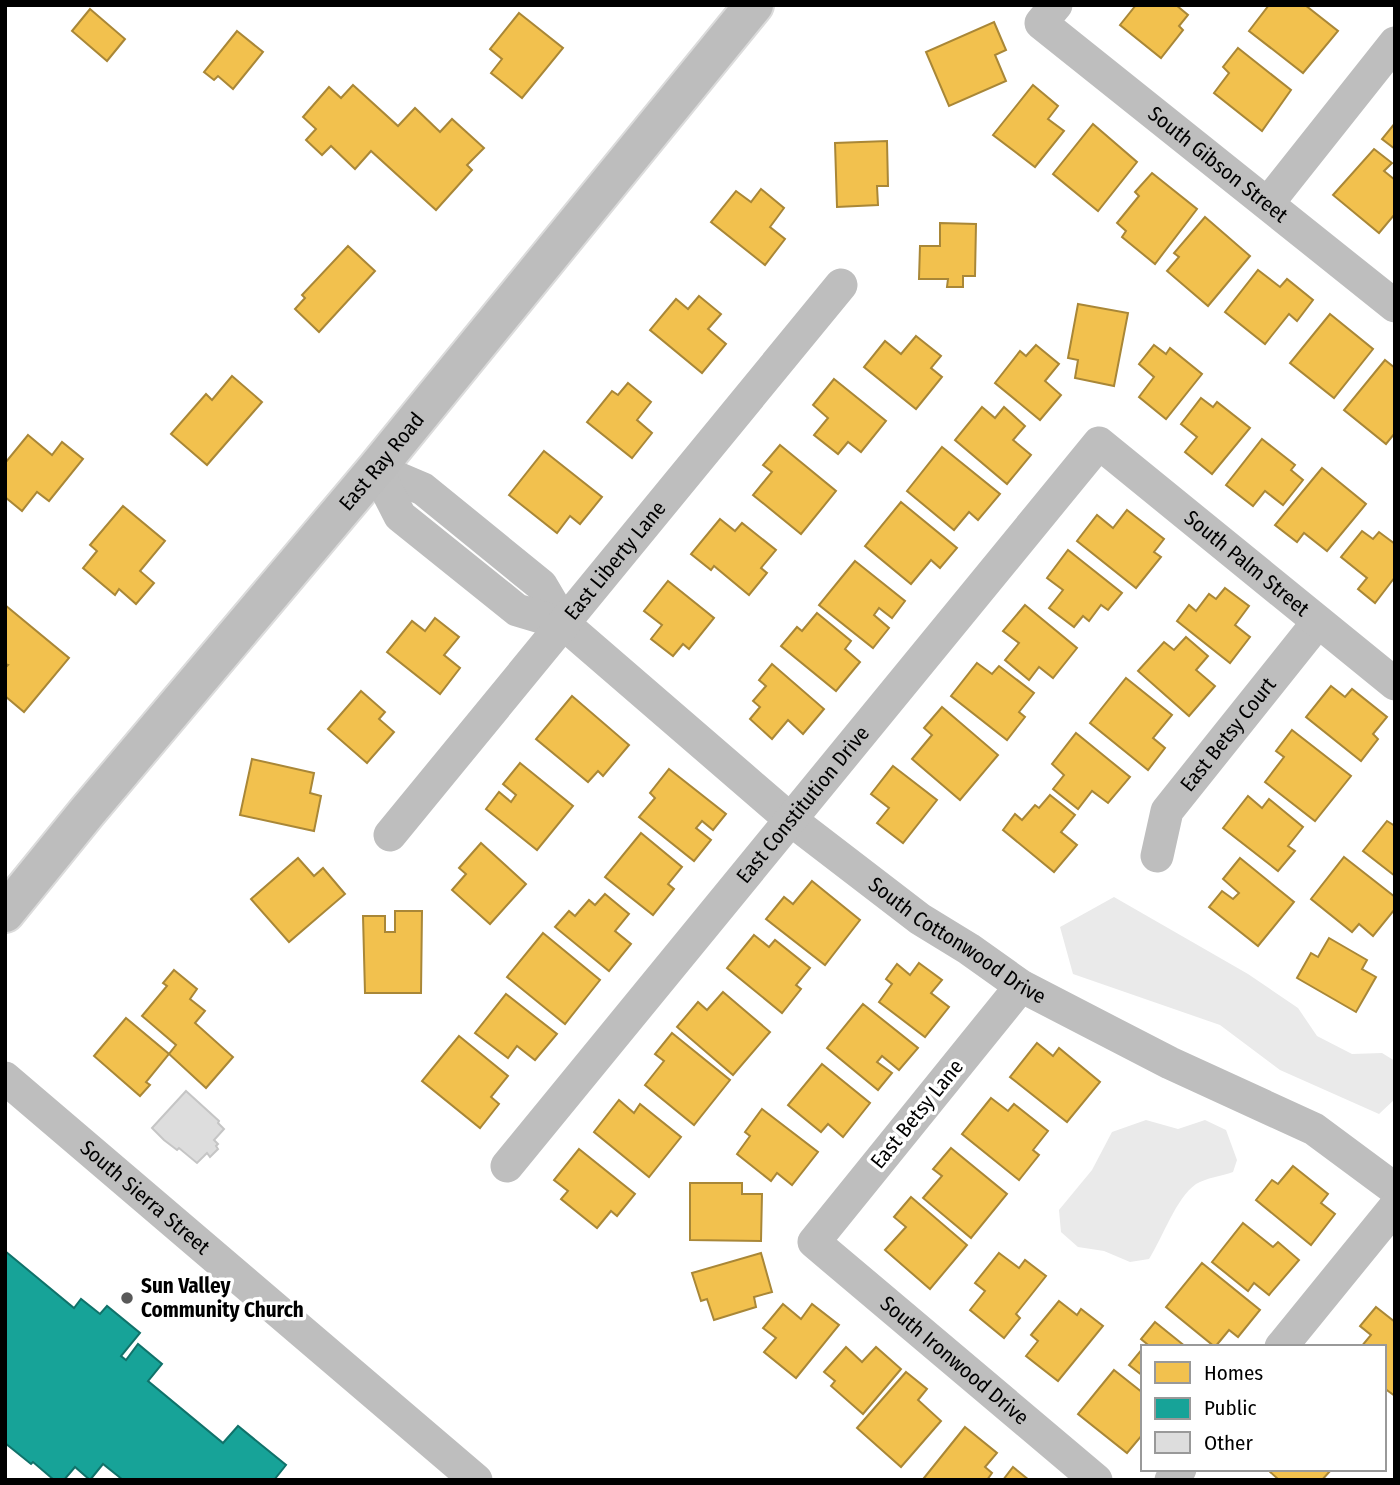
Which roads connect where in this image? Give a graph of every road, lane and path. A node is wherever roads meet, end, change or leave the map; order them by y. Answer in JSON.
{"nodes":[{"id":1,"x":754,"y":5,"type":"edge"},
{"id":2,"x":1049,"y":14,"type":"edge"},
{"id":3,"x":1395,"y":43,"type":"edge"},
{"id":4,"x":1268,"y":203,"type":"junction"},
{"id":5,"x":841,"y":285,"type":"dead end"},
{"id":6,"x":1395,"y":306,"type":"edge"},
{"id":7,"x":1099,"y":443,"type":"joint"},
{"id":8,"x":376,"y":469,"type":"junction"},
{"id":9,"x":1318,"y":622,"type":"junction"},
{"id":10,"x":564,"y":624,"type":"junction"},
{"id":11,"x":1395,"y":684,"type":"edge"},
{"id":12,"x":791,"y":820,"type":"junction"},
{"id":13,"x":390,"y":835,"type":"dead end"},
{"id":14,"x":1157,"y":856,"type":"dead end"},
{"id":15,"x":5,"y":914,"type":"edge"},
{"id":16,"x":1021,"y":986,"type":"junction"},
{"id":17,"x":5,"y":1078,"type":"edge"},
{"id":18,"x":507,"y":1166,"type":"dead end"},
{"id":19,"x":1395,"y":1189,"type":"edge"},
{"id":20,"x":1395,"y":1207,"type":"edge"},
{"id":21,"x":814,"y":1241,"type":"joint"},
{"id":22,"x":1282,"y":1345,"type":"edge"},
{"id":23,"x":475,"y":1480,"type":"edge"},
{"id":24,"x":1096,"y":1480,"type":"edge"}],
"edges":[{"from":1,"to":8,"type":"main road","name":"East Ray Road"},
{"from":2,"to":4,"type":"street","name":"South Gibson Street"},
{"from":3,"to":4,"type":"street"},
{"from":4,"to":6,"type":"street","name":"South Gibson Street"},
{"from":5,"to":10,"type":"street","name":"East Liberty Lane"},
{"from":7,"to":9,"type":"street","name":"South Palm Street"},
{"from":7,"to":12,"type":"street","name":"East Constitution Drive"},
{"from":8,"to":10,"type":"street","name":"South Cottonwood Drive"},
{"from":8,"to":15,"type":"main road","name":"East Ray Road"},
{"from":9,"to":11,"type":"street","name":"South Palm Street"},
{"from":9,"to":14,"type":"street","name":"East Betsy Court"},
{"from":10,"to":12,"type":"street","name":"South Cottonwood Drive"},
{"from":10,"to":13,"type":"street","name":"East Liberty Lane"},
{"from":12,"to":16,"type":"street","name":"South Cottonwood Drive"},
{"from":12,"to":18,"type":"street","name":"East Constitution Drive"},
{"from":16,"to":19,"type":"street","name":"South Cottonwood Drive"},
{"from":16,"to":21,"type":"street","name":"East Betsy Lane"},
{"from":17,"to":23,"type":"street","name":"South Sierra Street"},
{"from":20,"to":22,"type":"street"},
{"from":21,"to":24,"type":"street","name":"South Ironwood Drive"}]}
